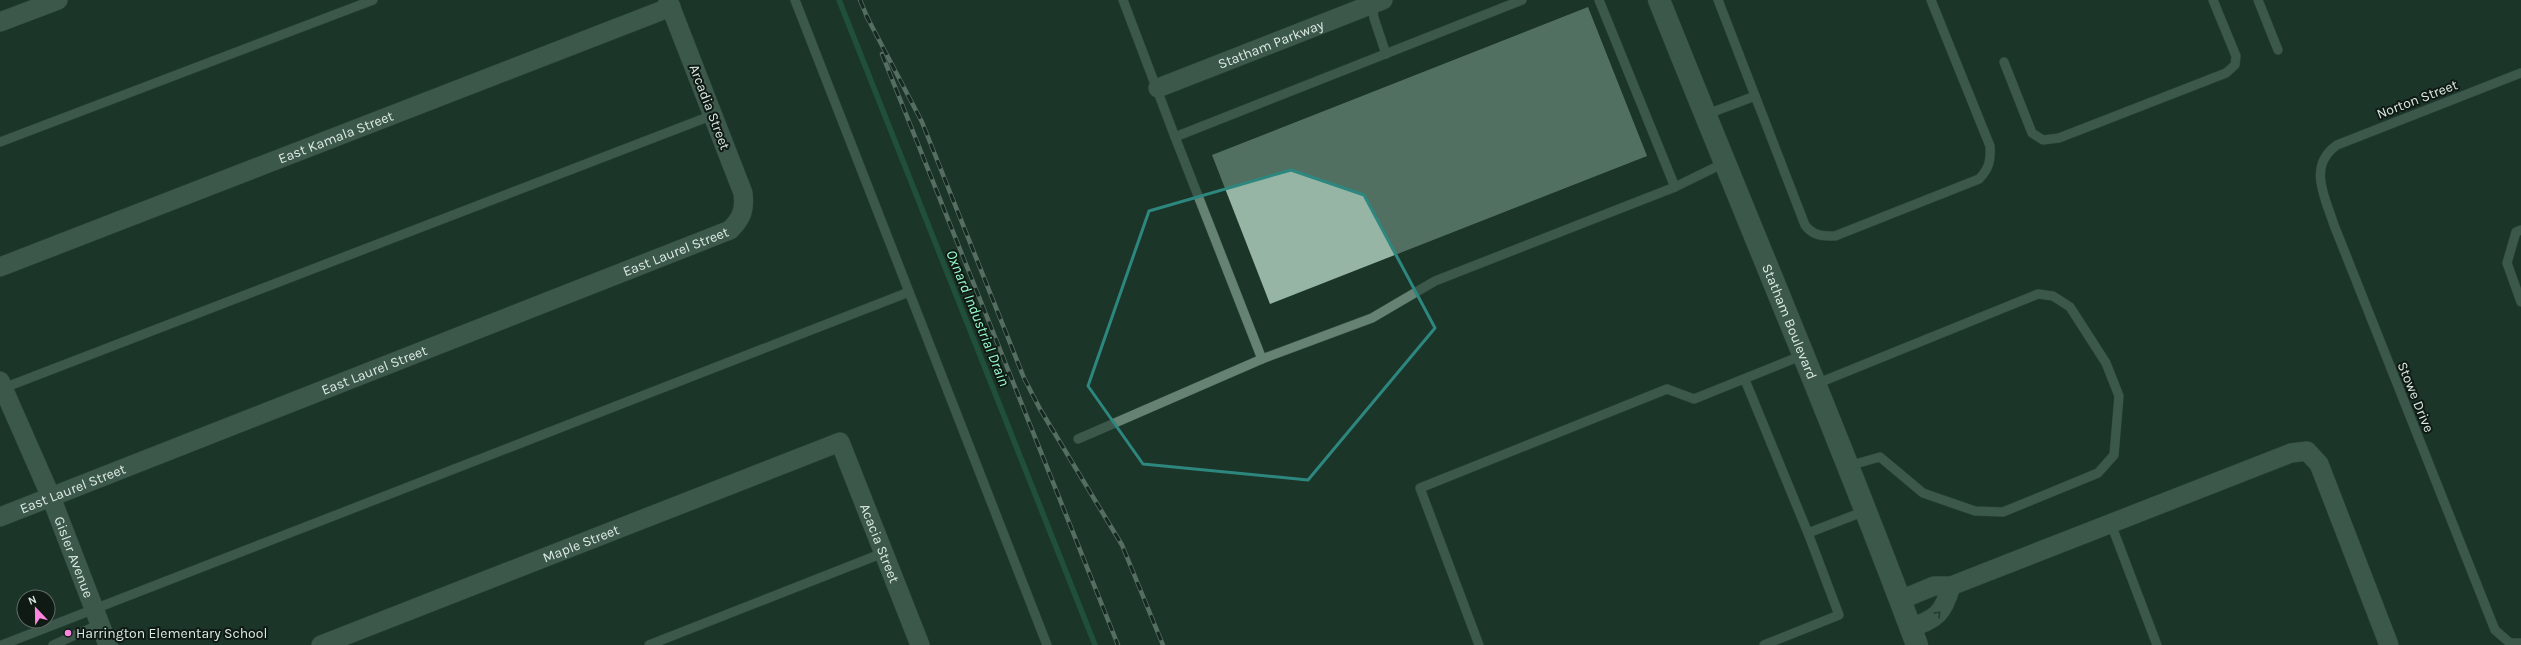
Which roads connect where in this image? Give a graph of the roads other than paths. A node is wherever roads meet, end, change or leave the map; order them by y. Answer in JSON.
{"nodes":[{"id":1,"x":58,"y":0,"type":"edge"},
{"id":2,"x":374,"y":0,"type":"edge"},
{"id":3,"x":795,"y":0,"type":"edge"},
{"id":4,"x":1123,"y":0,"type":"edge"},
{"id":5,"x":1522,"y":0,"type":"edge"},
{"id":6,"x":1599,"y":0,"type":"edge"},
{"id":7,"x":1659,"y":0,"type":"edge"},
{"id":8,"x":1718,"y":0,"type":"edge"},
{"id":9,"x":1931,"y":0,"type":"edge"},
{"id":10,"x":2213,"y":0,"type":"edge"},
{"id":11,"x":2258,"y":0,"type":"edge"},
{"id":12,"x":1376,"y":1,"type":"edge"},
{"id":13,"x":670,"y":4,"type":"edge"},
{"id":14,"x":0,"y":22,"type":"edge"},
{"id":15,"x":2278,"y":50,"type":"dead end"},
{"id":16,"x":1386,"y":54,"type":"junction"},
{"id":17,"x":2004,"y":62,"type":"dead end"},
{"id":18,"x":2521,"y":73,"type":"edge"},
{"id":19,"x":1158,"y":88,"type":"junction"},
{"id":20,"x":1755,"y":96,"type":"junction"},
{"id":21,"x":713,"y":115,"type":"junction"},
{"id":22,"x":1705,"y":115,"type":"junction"},
{"id":23,"x":1175,"y":137,"type":"junction"},
{"id":24,"x":0,"y":142,"type":"edge"},
{"id":25,"x":2326,"y":153,"type":"joint"},
{"id":26,"x":1724,"y":163,"type":"junction"},
{"id":27,"x":1674,"y":187,"type":"junction"},
{"id":28,"x":742,"y":215,"type":"joint"},
{"id":29,"x":2521,"y":230,"type":"edge"},
{"id":30,"x":0,"y":266,"type":"edge"},
{"id":31,"x":909,"y":292,"type":"junction"},
{"id":32,"x":2521,"y":302,"type":"edge"},
{"id":33,"x":1804,"y":355,"type":"junction"},
{"id":34,"x":1262,"y":359,"type":"junction"},
{"id":35,"x":1745,"y":380,"type":"junction"},
{"id":36,"x":1816,"y":384,"type":"junction"},
{"id":37,"x":1,"y":387,"type":"edge"},
{"id":38,"x":1078,"y":439,"type":"dead end"},
{"id":39,"x":840,"y":442,"type":"joint"},
{"id":40,"x":1848,"y":466,"type":"junction"},
{"id":41,"x":51,"y":497,"type":"junction"},
{"id":42,"x":1865,"y":510,"type":"junction"},
{"id":43,"x":0,"y":517,"type":"edge"},
{"id":44,"x":2110,"y":524,"type":"junction"},
{"id":45,"x":1808,"y":533,"type":"junction"},
{"id":46,"x":883,"y":553,"type":"junction"},
{"id":47,"x":1951,"y":586,"type":"junction"},
{"id":48,"x":1900,"y":600,"type":"junction"},
{"id":49,"x":97,"y":616,"type":"junction"},
{"id":50,"x":1914,"y":636,"type":"edge"},
{"id":51,"x":2521,"y":643,"type":"edge"},
{"id":52,"x":2,"y":645,"type":"edge"},
{"id":53,"x":53,"y":645,"type":"edge"},
{"id":54,"x":108,"y":645,"type":"edge"},
{"id":55,"x":321,"y":645,"type":"edge"},
{"id":56,"x":649,"y":645,"type":"edge"},
{"id":57,"x":920,"y":645,"type":"edge"},
{"id":58,"x":1047,"y":645,"type":"edge"},
{"id":59,"x":1479,"y":645,"type":"edge"},
{"id":60,"x":1764,"y":645,"type":"edge"},
{"id":61,"x":2157,"y":645,"type":"edge"},
{"id":62,"x":2389,"y":645,"type":"edge"}],
"edges":[{"from":1,"to":14,"type":"street"},
{"from":2,"to":24,"type":"lane"},
{"from":3,"to":31,"type":"lane"},
{"from":4,"to":19,"type":"lane"},
{"from":5,"to":16,"type":"lane"},
{"from":6,"to":27,"type":"lane"},
{"from":7,"to":22,"type":"street","name":"Statham Boulevard"},
{"from":8,"to":20,"type":"lane"},
{"from":9,"to":20,"type":"lane"},
{"from":10,"to":17,"type":"lane"},
{"from":11,"to":15,"type":"lane"},
{"from":12,"to":16,"type":"lane"},
{"from":12,"to":19,"type":"street","name":"Statham Parkway"},
{"from":13,"to":21,"type":"street","name":"Arcadia Street"},
{"from":13,"to":30,"type":"street","name":"East Kamala Street"},
{"from":16,"to":23,"type":"lane"},
{"from":18,"to":25,"type":"lane","name":"Norton Street"},
{"from":19,"to":23,"type":"lane"},
{"from":20,"to":22,"type":"lane"},
{"from":21,"to":28,"type":"street","name":"Arcadia Street"},
{"from":21,"to":37,"type":"lane"},
{"from":22,"to":26,"type":"street","name":"Statham Boulevard"},
{"from":23,"to":34,"type":"lane"},
{"from":25,"to":51,"type":"lane","name":"Stowe Drive"},
{"from":26,"to":27,"type":"lane"},
{"from":26,"to":33,"type":"street","name":"Statham Boulevard"},
{"from":27,"to":34,"type":"lane"},
{"from":28,"to":41,"type":"street","name":"East Laurel Street"},
{"from":29,"to":32,"type":"lane"},
{"from":31,"to":49,"type":"lane"},
{"from":31,"to":58,"type":"lane"},
{"from":33,"to":35,"type":"lane"},
{"from":33,"to":36,"type":"street","name":"Statham Boulevard"},
{"from":34,"to":38,"type":"lane"},
{"from":35,"to":45,"type":"lane"},
{"from":35,"to":59,"type":"lane"},
{"from":36,"to":40,"type":"street","name":"Statham Boulevard"},
{"from":36,"to":40,"type":"lane"},
{"from":37,"to":41,"type":"street","name":"Gisler Avenue"},
{"from":39,"to":46,"type":"street","name":"Acacia Street"},
{"from":39,"to":55,"type":"street","name":"Maple Street"},
{"from":40,"to":42,"type":"street","name":"Statham Boulevard"},
{"from":41,"to":43,"type":"street","name":"East Laurel Street"},
{"from":41,"to":49,"type":"street","name":"Gisler Avenue"},
{"from":42,"to":45,"type":"lane"},
{"from":42,"to":48,"type":"street","name":"Statham Boulevard"},
{"from":44,"to":47,"type":"street"},
{"from":44,"to":61,"type":"lane"},
{"from":44,"to":62,"type":"street"},
{"from":45,"to":60,"type":"lane"},
{"from":46,"to":56,"type":"lane"},
{"from":46,"to":57,"type":"street","name":"Acacia Street"},
{"from":47,"to":48,"type":"street"},
{"from":50,"to":47,"type":"street","one_way":true},
{"from":48,"to":50,"type":"street","name":"Statham Boulevard"},
{"from":49,"to":52,"type":"lane"},
{"from":49,"to":53,"type":"lane"},
{"from":49,"to":54,"type":"street","name":"Gisler Avenue"}]}
